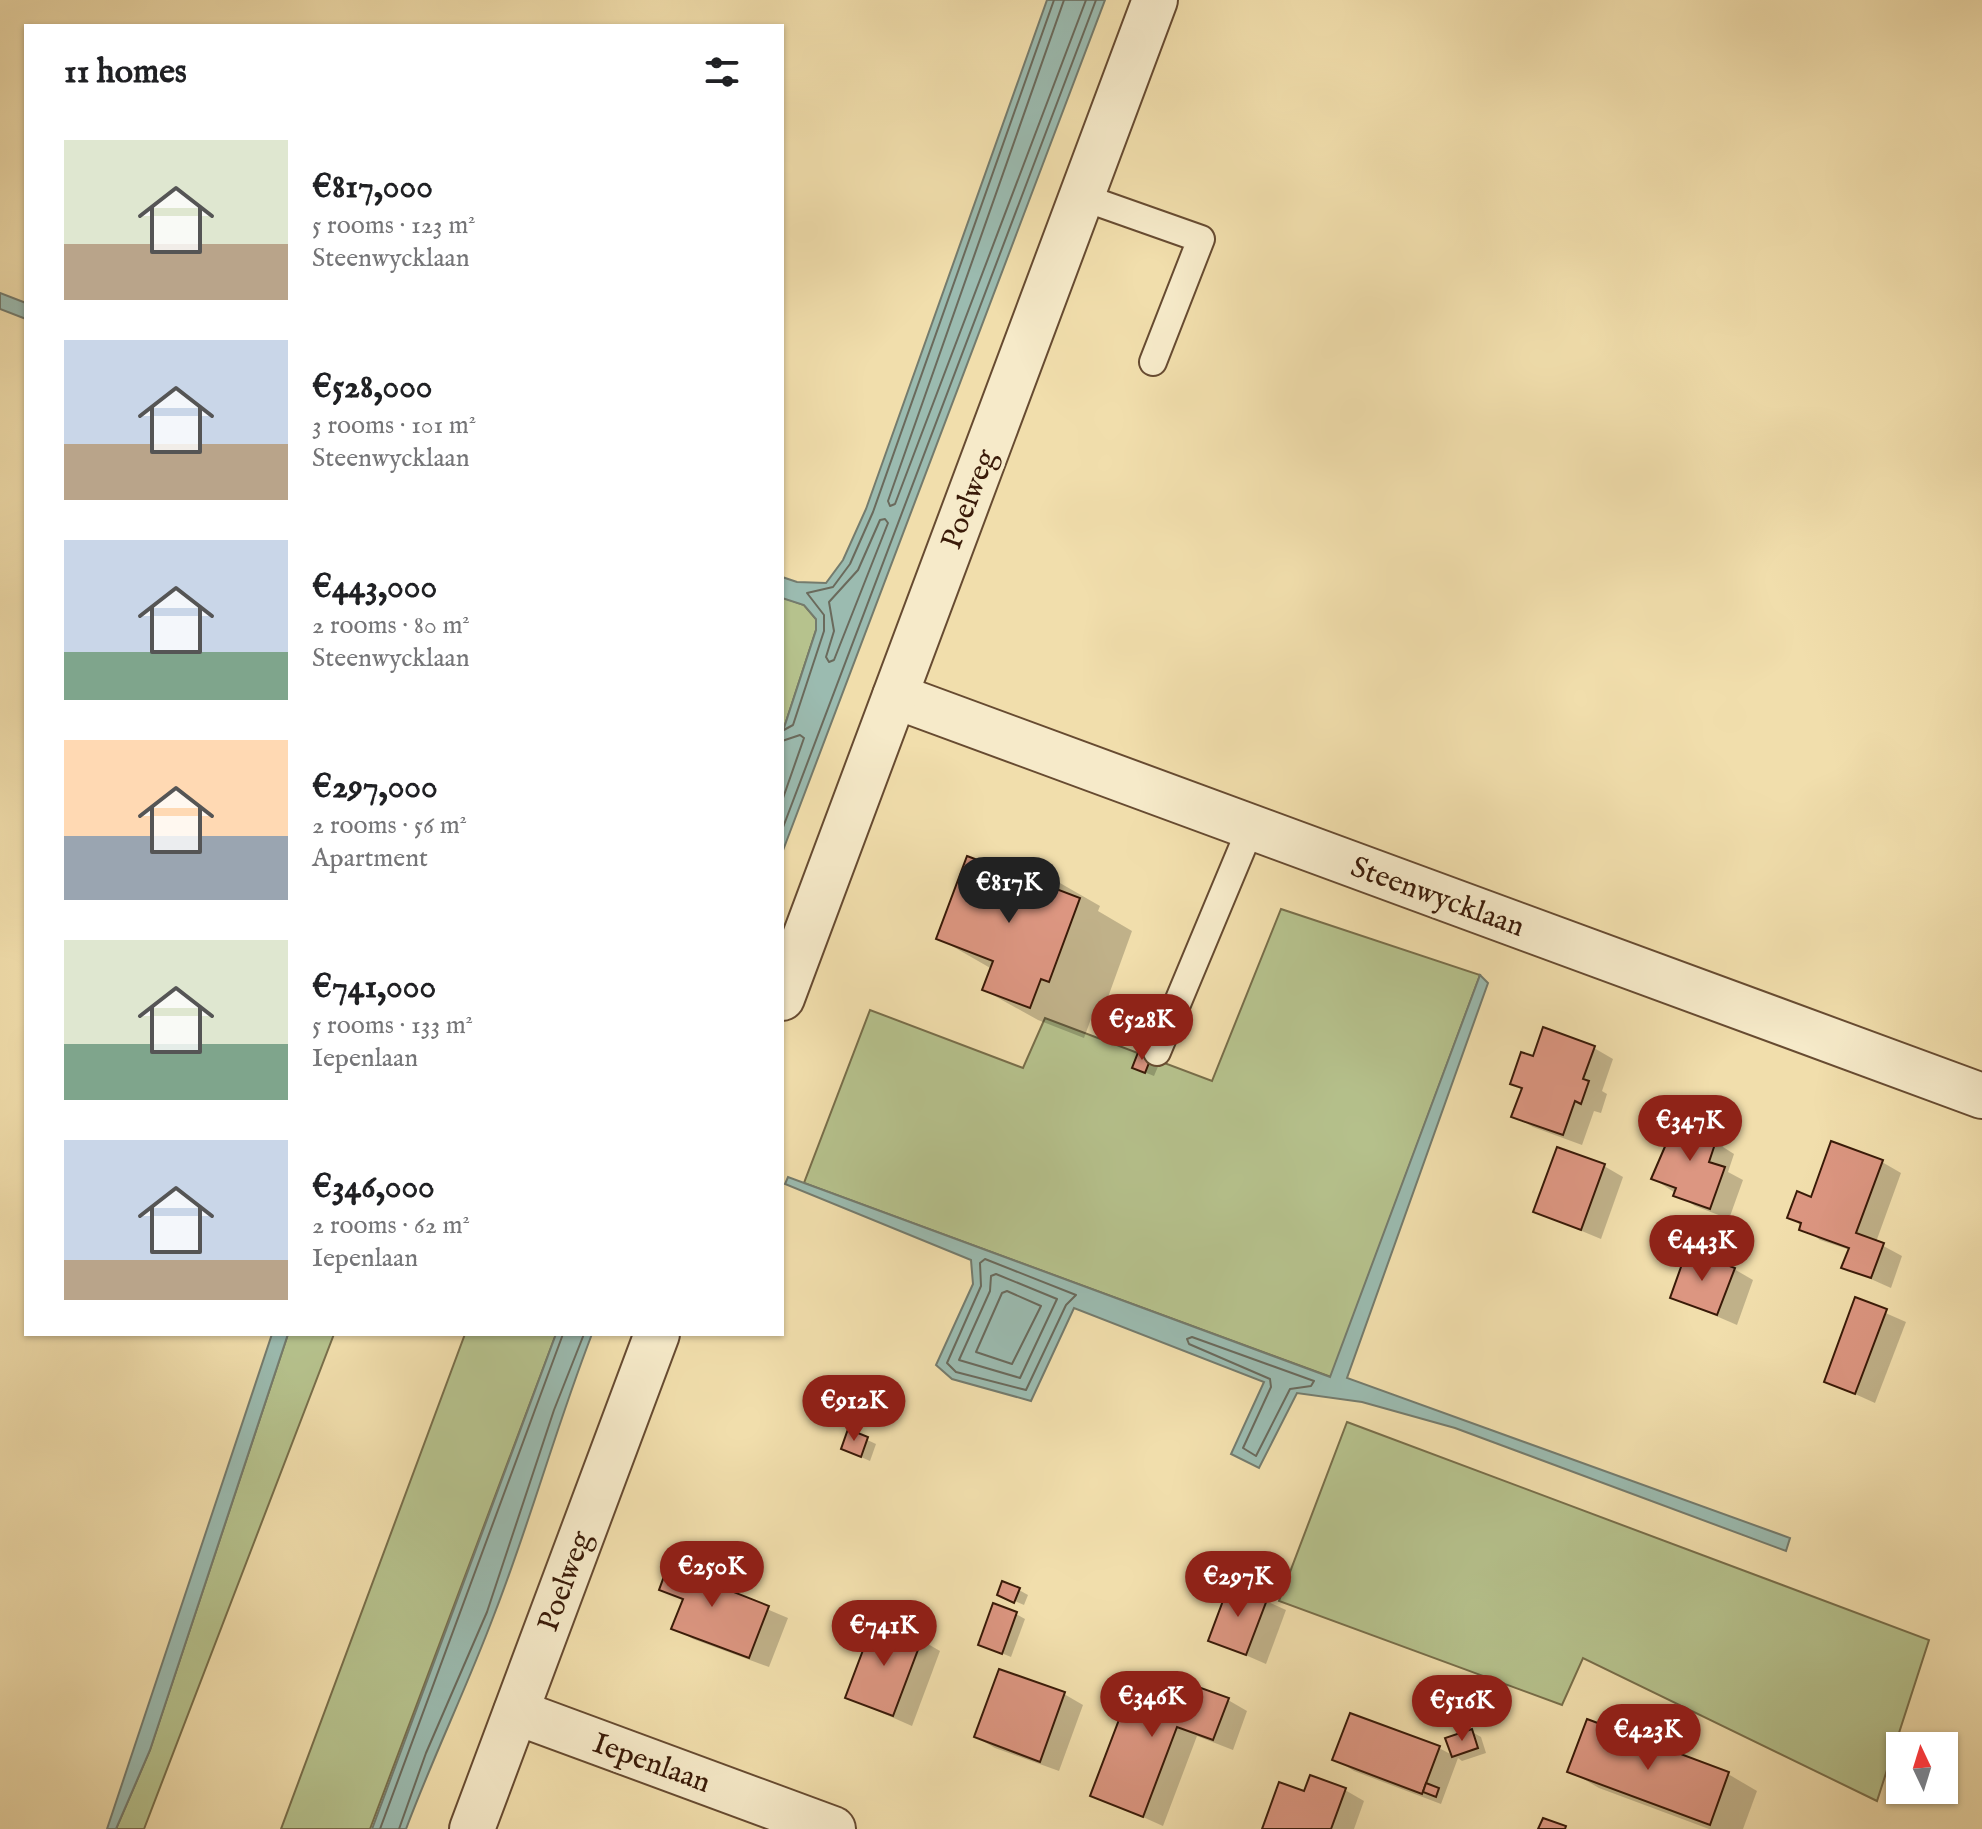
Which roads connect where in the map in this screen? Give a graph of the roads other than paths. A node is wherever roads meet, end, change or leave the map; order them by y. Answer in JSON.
{"nodes":[{"id":1,"x":1155,"y":0,"type":"edge"},
{"id":2,"x":1082,"y":197,"type":"junction"},
{"id":3,"x":1153,"y":362,"type":"dead end"},
{"id":4,"x":895,"y":696,"type":"junction"},
{"id":5,"x":1251,"y":827,"type":"junction"},
{"id":6,"x":784,"y":993,"type":"edge"},
{"id":7,"x":1157,"y":1052,"type":"dead end"},
{"id":8,"x":1982,"y":1096,"type":"edge"},
{"id":9,"x":656,"y":1336,"type":"edge"},
{"id":10,"x":516,"y":1712,"type":"junction"},
{"id":11,"x":472,"y":1829,"type":"edge"},
{"id":12,"x":833,"y":1829,"type":"edge"}],
"edges":[{"from":1,"to":2,"type":"street","name":"Poelweg"},
{"from":2,"to":3,"type":"lane"},
{"from":2,"to":4,"type":"street","name":"Poelweg"},
{"from":4,"to":5,"type":"street","name":"Steenwycklaan"},
{"from":4,"to":6,"type":"street","name":"Poelweg"},
{"from":5,"to":7,"type":"lane"},
{"from":5,"to":8,"type":"street","name":"Steenwycklaan"},
{"from":9,"to":10,"type":"street","name":"Poelweg"},
{"from":10,"to":11,"type":"street","name":"Poelweg"},
{"from":10,"to":12,"type":"street","name":"Iepenlaan"}]}
